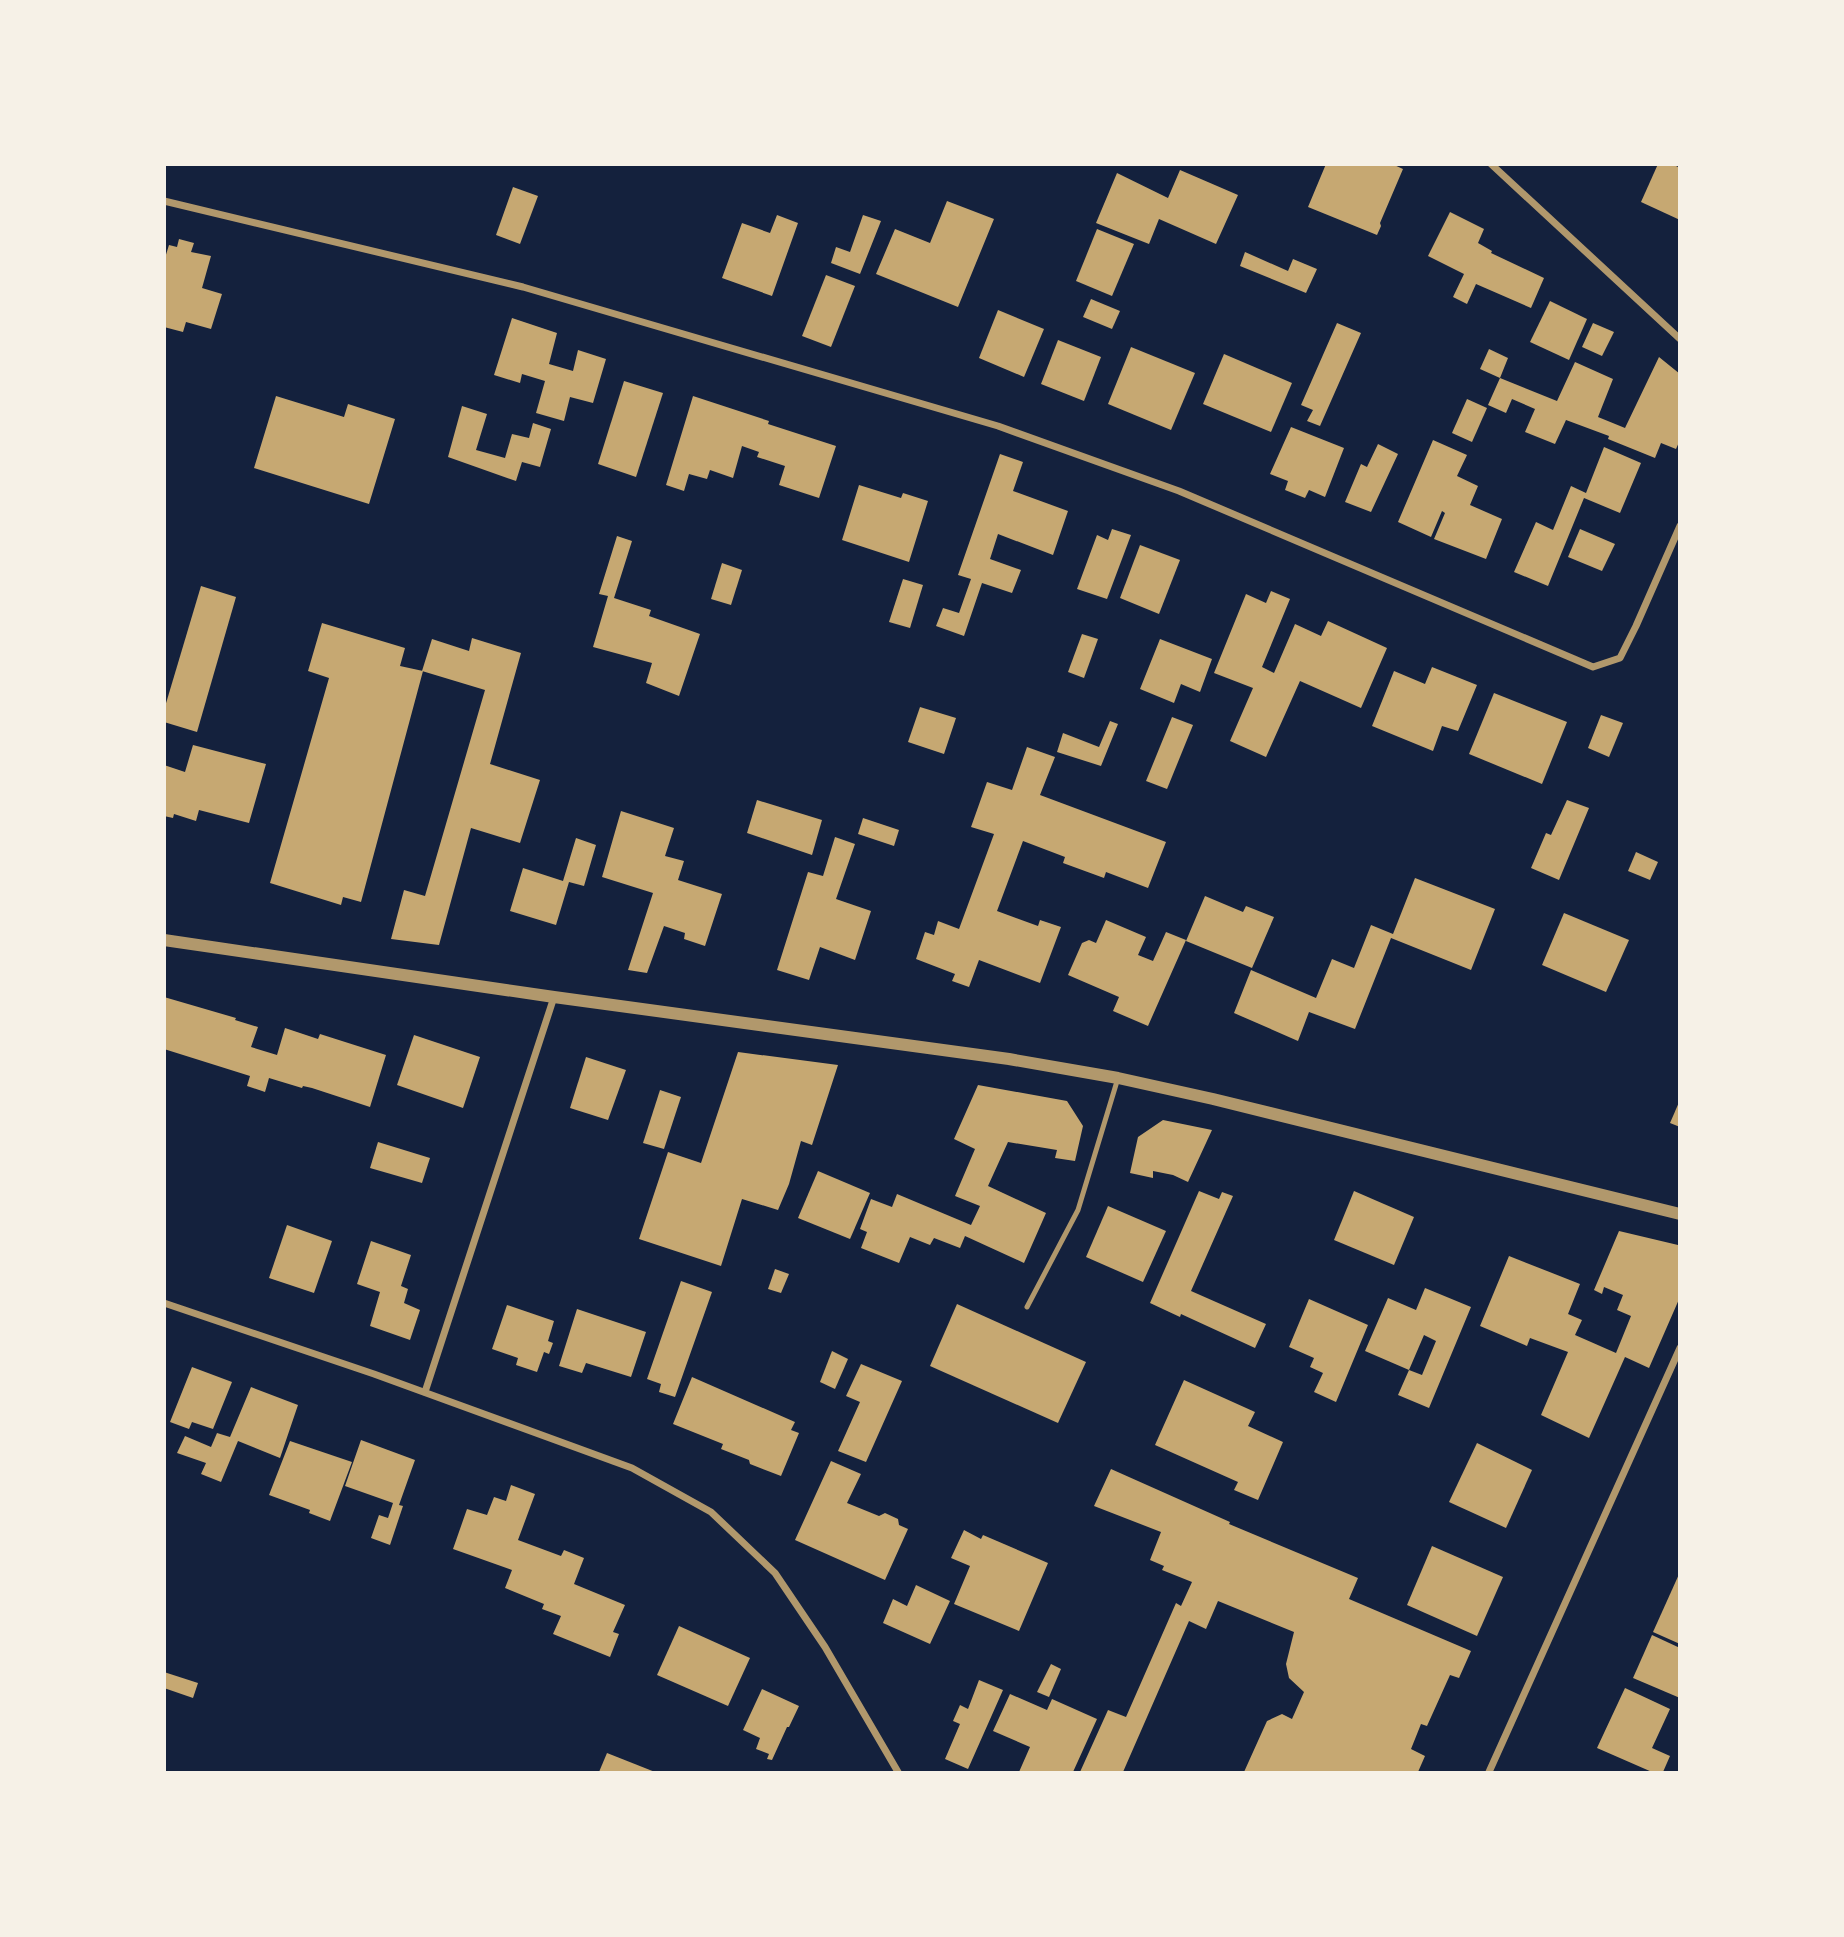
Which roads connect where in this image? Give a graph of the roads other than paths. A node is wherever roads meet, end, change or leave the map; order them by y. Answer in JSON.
{"nodes":[{"id":1,"x":1490,"y":164,"type":"edge"},
{"id":2,"x":164,"y":201,"type":"edge"},
{"id":3,"x":1679,"y":340,"type":"edge"},
{"id":4,"x":1679,"y":526,"type":"edge"},
{"id":5,"x":164,"y":940,"type":"edge"},
{"id":6,"x":555,"y":997,"type":"junction"},
{"id":7,"x":1118,"y":1078,"type":"junction"},
{"id":8,"x":1679,"y":1214,"type":"edge"},
{"id":9,"x":164,"y":1303,"type":"edge"},
{"id":10,"x":1027,"y":1307,"type":"dead end"},
{"id":11,"x":1679,"y":1348,"type":"edge"},
{"id":12,"x":425,"y":1392,"type":"junction"},
{"id":13,"x":898,"y":1773,"type":"edge"},
{"id":14,"x":1489,"y":1773,"type":"edge"}],
"edges":[{"from":1,"to":3,"type":"street"},
{"from":2,"to":4,"type":"street"},
{"from":5,"to":6,"type":"street"},
{"from":6,"to":7,"type":"street"},
{"from":6,"to":12,"type":"street"},
{"from":7,"to":8,"type":"street"},
{"from":7,"to":10,"type":"lane"},
{"from":9,"to":12,"type":"street"},
{"from":11,"to":14,"type":"street"},
{"from":12,"to":13,"type":"street"}]}
